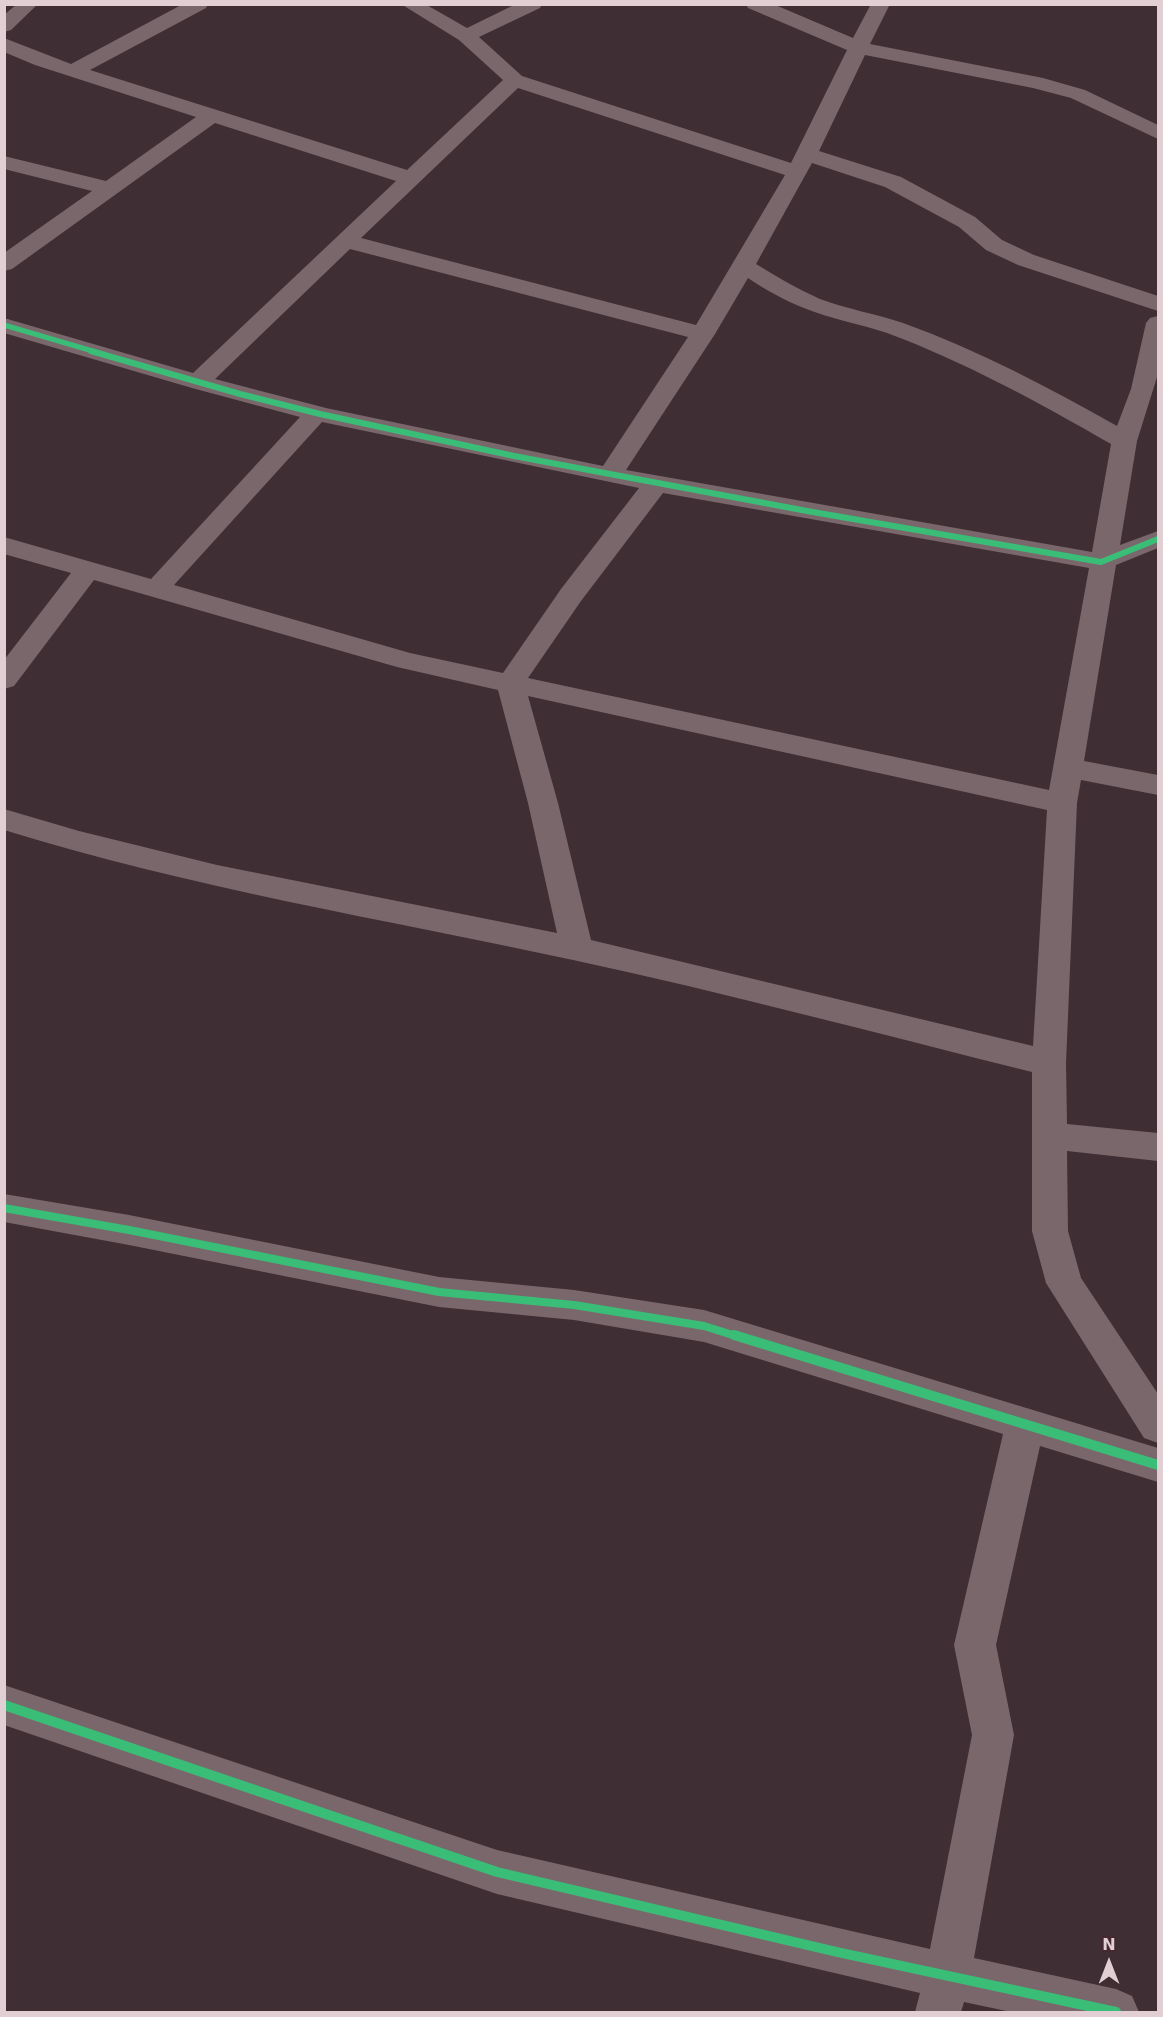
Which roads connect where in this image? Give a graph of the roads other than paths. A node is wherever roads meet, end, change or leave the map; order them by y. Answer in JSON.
{"nodes":[{"id":1,"x":29,"y":4,"type":"edge"},
{"id":2,"x":199,"y":4,"type":"edge"},
{"id":3,"x":410,"y":4,"type":"edge"},
{"id":4,"x":533,"y":4,"type":"edge"},
{"id":5,"x":755,"y":4,"type":"edge"},
{"id":6,"x":881,"y":4,"type":"edge"},
{"id":7,"x":4,"y":26,"type":"edge"},
{"id":8,"x":466,"y":36,"type":"junction"},
{"id":9,"x":4,"y":44,"type":"edge"},
{"id":10,"x":857,"y":47,"type":"junction"},
{"id":11,"x":74,"y":70,"type":"junction"},
{"id":12,"x":515,"y":80,"type":"junction"},
{"id":13,"x":211,"y":116,"type":"junction"},
{"id":14,"x":1158,"y":133,"type":"edge"},
{"id":15,"x":4,"y":162,"type":"edge"},
{"id":16,"x":802,"y":163,"type":"junction"},
{"id":17,"x":409,"y":178,"type":"junction"},
{"id":18,"x":110,"y":189,"type":"junction"},
{"id":19,"x":347,"y":242,"type":"junction"},
{"id":20,"x":4,"y":264,"type":"edge"},
{"id":21,"x":743,"y":265,"type":"junction"},
{"id":22,"x":1158,"y":304,"type":"edge"},
{"id":23,"x":1158,"y":323,"type":"edge"},
{"id":24,"x":4,"y":325,"type":"edge"},
{"id":25,"x":703,"y":334,"type":"junction"},
{"id":26,"x":198,"y":381,"type":"junction"},
{"id":27,"x":1151,"y":387,"type":"edge"},
{"id":28,"x":317,"y":413,"type":"junction"},
{"id":29,"x":1124,"y":441,"type":"junction"},
{"id":30,"x":609,"y":475,"type":"junction"},
{"id":31,"x":656,"y":484,"type":"junction"},
{"id":32,"x":1158,"y":540,"type":"edge"},
{"id":33,"x":4,"y":545,"type":"edge"},
{"id":34,"x":1101,"y":562,"type":"junction"},
{"id":35,"x":89,"y":568,"type":"junction"},
{"id":36,"x":157,"y":588,"type":"junction"},
{"id":37,"x":4,"y":680,"type":"edge"},
{"id":38,"x":510,"y":683,"type":"junction"},
{"id":39,"x":1068,"y":768,"type":"junction"},
{"id":40,"x":1158,"y":785,"type":"edge"},
{"id":41,"x":1062,"y":803,"type":"junction"},
{"id":42,"x":4,"y":819,"type":"edge"},
{"id":43,"x":577,"y":949,"type":"junction"},
{"id":44,"x":1049,"y":1063,"type":"junction"},
{"id":45,"x":1049,"y":1136,"type":"junction"},
{"id":46,"x":1158,"y":1147,"type":"edge"},
{"id":47,"x":4,"y":1208,"type":"edge"},
{"id":48,"x":1025,"y":1424,"type":"junction"},
{"id":49,"x":1158,"y":1426,"type":"edge"},
{"id":50,"x":1158,"y":1465,"type":"edge"},
{"id":51,"x":4,"y":1705,"type":"edge"},
{"id":52,"x":943,"y":1994,"type":"edge"},
{"id":53,"x":1116,"y":2013,"type":"edge"}],
"edges":[{"from":1,"to":7,"type":"street"},
{"from":2,"to":11,"type":"street"},
{"from":3,"to":8,"type":"street"},
{"from":4,"to":8,"type":"street"},
{"from":5,"to":10,"type":"street"},
{"from":6,"to":10,"type":"street"},
{"from":8,"to":12,"type":"street"},
{"from":9,"to":11,"type":"street"},
{"from":10,"to":14,"type":"street"},
{"from":10,"to":16,"type":"street"},
{"from":11,"to":13,"type":"street"},
{"from":12,"to":16,"type":"street"},
{"from":12,"to":17,"type":"street"},
{"from":13,"to":17,"type":"street"},
{"from":13,"to":18,"type":"street"},
{"from":15,"to":18,"type":"street"},
{"from":16,"to":21,"type":"street"},
{"from":16,"to":22,"type":"street"},
{"from":17,"to":19,"type":"street"},
{"from":18,"to":20,"type":"street"},
{"from":19,"to":25,"type":"street"},
{"from":19,"to":26,"type":"street"},
{"from":21,"to":25,"type":"street"},
{"from":21,"to":29,"type":"street"},
{"from":23,"to":27,"type":"street"},
{"from":24,"to":26,"type":"street"},
{"from":25,"to":30,"type":"street"},
{"from":26,"to":28,"type":"street"},
{"from":27,"to":29,"type":"street"},
{"from":28,"to":30,"type":"street"},
{"from":28,"to":36,"type":"street"},
{"from":29,"to":34,"type":"street"},
{"from":30,"to":31,"type":"street"},
{"from":31,"to":34,"type":"street"},
{"from":31,"to":38,"type":"street"},
{"from":32,"to":34,"type":"street"},
{"from":33,"to":35,"type":"street"},
{"from":34,"to":39,"type":"street"},
{"from":35,"to":36,"type":"street"},
{"from":35,"to":37,"type":"street"},
{"from":36,"to":38,"type":"street"},
{"from":38,"to":41,"type":"street"},
{"from":38,"to":43,"type":"street"},
{"from":39,"to":40,"type":"street"},
{"from":39,"to":41,"type":"street"},
{"from":41,"to":44,"type":"street"},
{"from":42,"to":43,"type":"street"},
{"from":43,"to":44,"type":"street"},
{"from":44,"to":45,"type":"street"},
{"from":45,"to":46,"type":"street"},
{"from":45,"to":49,"type":"street"},
{"from":47,"to":48,"type":"street"},
{"from":48,"to":50,"type":"street"},
{"from":48,"to":52,"type":"street"},
{"from":51,"to":52,"type":"street"},
{"from":52,"to":53,"type":"street"}]}
